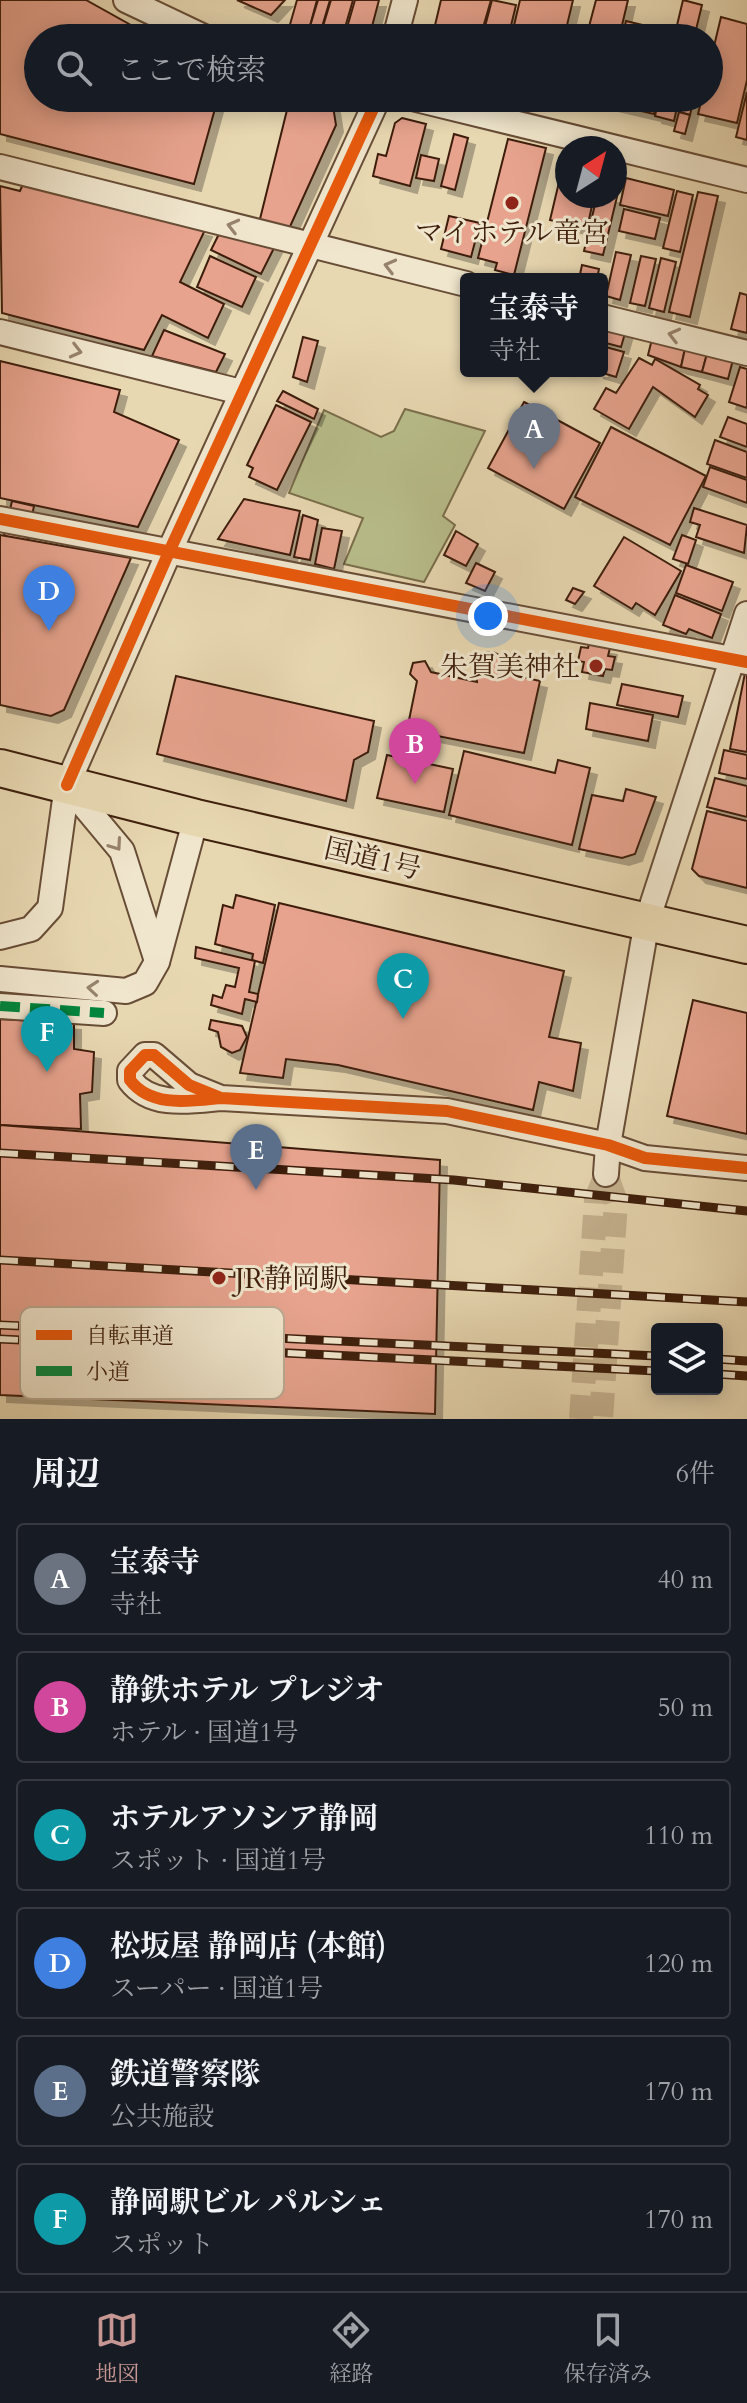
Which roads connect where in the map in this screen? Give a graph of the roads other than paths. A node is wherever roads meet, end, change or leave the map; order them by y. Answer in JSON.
{"nodes":[{"id":1,"x":126,"y":0,"type":"edge"},
{"id":2,"x":405,"y":0,"type":"edge"},
{"id":3,"x":177,"y":24,"type":"edge"},
{"id":4,"x":399,"y":24,"type":"edge"},
{"id":5,"x":371,"y":112,"type":"edge"},
{"id":6,"x":469,"y":112,"type":"edge"},
{"id":7,"x":0,"y":167,"type":"edge"},
{"id":8,"x":747,"y":180,"type":"edge"},
{"id":9,"x":309,"y":246,"type":"junction"},
{"id":10,"x":460,"y":283,"type":"edge"},
{"id":11,"x":608,"y":318,"type":"edge"},
{"id":12,"x":0,"y":332,"type":"edge"},
{"id":13,"x":747,"y":353,"type":"edge"},
{"id":14,"x":241,"y":392,"type":"junction"},
{"id":15,"x":0,"y":519,"type":"edge"},
{"id":16,"x":169,"y":552,"type":"junction"},
{"id":17,"x":747,"y":614,"type":"edge"},
{"id":18,"x":740,"y":655,"type":"edge"},
{"id":19,"x":0,"y":768,"type":"edge"},
{"id":20,"x":67,"y":785,"type":"junction"},
{"id":21,"x":196,"y":818,"type":"junction"},
{"id":22,"x":647,"y":921,"type":"junction"},
{"id":23,"x":0,"y":937,"type":"edge"},
{"id":24,"x":747,"y":945,"type":"edge"},
{"id":25,"x":157,"y":962,"type":"junction"},
{"id":26,"x":0,"y":979,"type":"edge"},
{"id":27,"x":0,"y":1006,"type":"edge"},
{"id":28,"x":104,"y":1013,"type":"dead end"},
{"id":29,"x":221,"y":1098,"type":"dead end"},
{"id":30,"x":608,"y":1145,"type":"junction"},
{"id":31,"x":747,"y":1168,"type":"edge"},
{"id":32,"x":606,"y":1174,"type":"dead end"}],
"edges":[{"from":1,"to":3,"type":"street"},
{"from":2,"to":4,"type":"street"},
{"from":5,"to":9,"type":"street"},
{"from":6,"to":8,"type":"street"},
{"from":9,"to":7,"type":"street","one_way":true},
{"from":10,"to":9,"type":"street","one_way":true},
{"from":9,"to":14,"type":"street"},
{"from":13,"to":11,"type":"street","one_way":true},
{"from":12,"to":14,"type":"street","one_way":true},
{"from":14,"to":16,"type":"street"},
{"from":15,"to":16,"type":"street"},
{"from":16,"to":18,"type":"street"},
{"from":16,"to":20,"type":"street"},
{"from":17,"to":18,"type":"street"},
{"from":18,"to":22,"type":"street"},
{"from":19,"to":20,"type":"highway","name":"国道1号"},
{"from":20,"to":21,"type":"highway","name":"国道1号"},
{"from":20,"to":23,"type":"street"},
{"from":20,"to":25,"type":"street","one_way":true},
{"from":21,"to":22,"type":"highway","name":"国道1号"},
{"from":21,"to":25,"type":"street"},
{"from":22,"to":24,"type":"highway","name":"国道1号"},
{"from":22,"to":30,"type":"street"},
{"from":25,"to":26,"type":"street","one_way":true},
{"from":27,"to":28,"type":"street"},
{"from":29,"to":30,"type":"street"},
{"from":30,"to":31,"type":"street"},
{"from":30,"to":32,"type":"street"}]}
